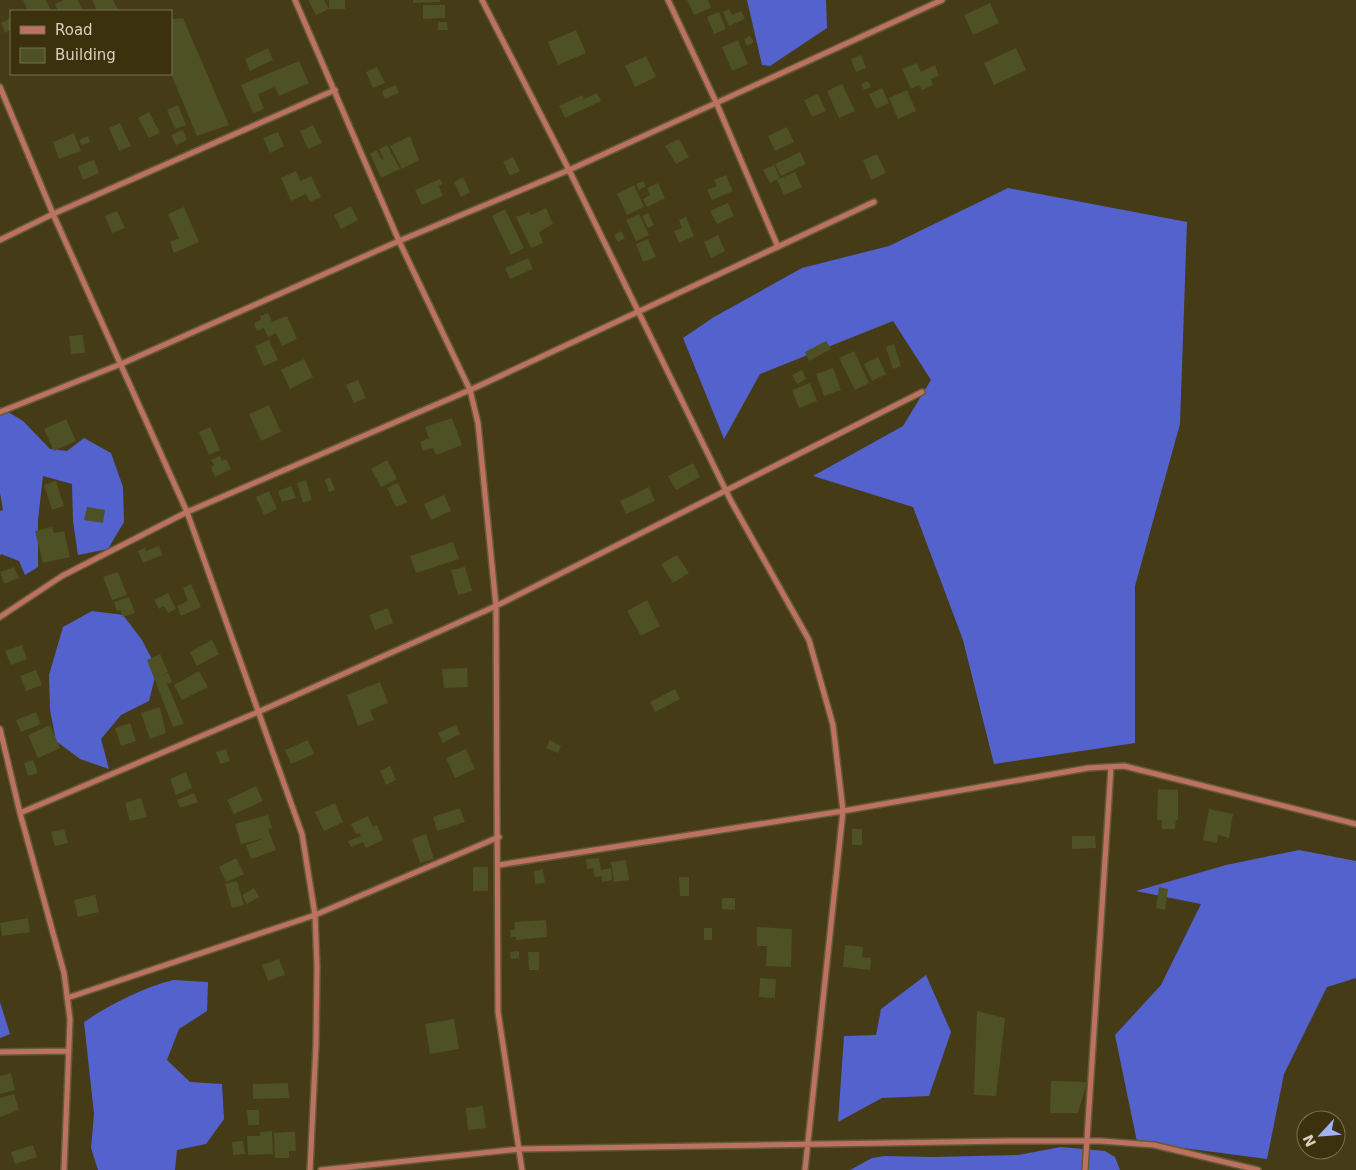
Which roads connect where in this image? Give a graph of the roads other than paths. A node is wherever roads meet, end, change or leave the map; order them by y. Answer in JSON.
{"nodes":[{"id":1,"x":295,"y":0,"type":"edge"},
{"id":2,"x":482,"y":0,"type":"edge"},
{"id":3,"x":668,"y":0,"type":"edge"},
{"id":4,"x":942,"y":0,"type":"edge"},
{"id":5,"x":0,"y":87,"type":"edge"},
{"id":6,"x":335,"y":90,"type":"junction"},
{"id":7,"x":716,"y":102,"type":"junction"},
{"id":8,"x":570,"y":170,"type":"junction"},
{"id":9,"x":874,"y":202,"type":"dead end"},
{"id":10,"x":53,"y":214,"type":"junction"},
{"id":11,"x":0,"y":240,"type":"edge"},
{"id":12,"x":399,"y":241,"type":"junction"},
{"id":13,"x":778,"y":247,"type":"junction"},
{"id":14,"x":638,"y":311,"type":"junction"},
{"id":15,"x":121,"y":364,"type":"junction"},
{"id":16,"x":470,"y":390,"type":"junction"},
{"id":17,"x":922,"y":392,"type":"dead end"},
{"id":18,"x":0,"y":412,"type":"edge"},
{"id":19,"x":726,"y":490,"type":"junction"},
{"id":20,"x":187,"y":512,"type":"junction"},
{"id":21,"x":496,"y":606,"type":"junction"},
{"id":22,"x":0,"y":617,"type":"edge"},
{"id":23,"x":258,"y":712,"type":"junction"},
{"id":24,"x":0,"y":729,"type":"edge"},
{"id":25,"x":1111,"y":767,"type":"junction"},
{"id":26,"x":843,"y":810,"type":"junction"},
{"id":27,"x":20,"y":813,"type":"junction"},
{"id":28,"x":1356,"y":824,"type":"edge"},
{"id":29,"x":499,"y":837,"type":"junction"},
{"id":30,"x":499,"y":865,"type":"junction"},
{"id":31,"x":315,"y":916,"type":"junction"},
{"id":32,"x":67,"y":998,"type":"junction"},
{"id":33,"x":68,"y":1051,"type":"junction"},
{"id":34,"x":0,"y":1052,"type":"edge"},
{"id":35,"x":1087,"y":1141,"type":"junction"},
{"id":36,"x":808,"y":1144,"type":"junction"},
{"id":37,"x":520,"y":1149,"type":"junction"},
{"id":38,"x":64,"y":1170,"type":"edge"},
{"id":39,"x":310,"y":1170,"type":"edge"},
{"id":40,"x":321,"y":1170,"type":"edge"},
{"id":41,"x":522,"y":1170,"type":"edge"},
{"id":42,"x":804,"y":1170,"type":"edge"},
{"id":43,"x":1085,"y":1170,"type":"edge"},
{"id":44,"x":1258,"y":1170,"type":"edge"}],
"edges":[{"from":1,"to":6,"type":"street"},
{"from":2,"to":8,"type":"street"},
{"from":3,"to":7,"type":"street"},
{"from":4,"to":7,"type":"street"},
{"from":5,"to":10,"type":"street"},
{"from":6,"to":10,"type":"street"},
{"from":6,"to":12,"type":"street"},
{"from":7,"to":8,"type":"street"},
{"from":7,"to":13,"type":"street"},
{"from":8,"to":12,"type":"street"},
{"from":8,"to":14,"type":"street"},
{"from":9,"to":13,"type":"street"},
{"from":10,"to":11,"type":"street"},
{"from":10,"to":15,"type":"street"},
{"from":12,"to":15,"type":"street"},
{"from":12,"to":16,"type":"street"},
{"from":13,"to":14,"type":"street"},
{"from":14,"to":16,"type":"street"},
{"from":14,"to":19,"type":"street"},
{"from":15,"to":18,"type":"street"},
{"from":15,"to":20,"type":"street"},
{"from":16,"to":20,"type":"street"},
{"from":16,"to":21,"type":"street"},
{"from":17,"to":19,"type":"street"},
{"from":19,"to":21,"type":"street"},
{"from":19,"to":26,"type":"street"},
{"from":20,"to":22,"type":"street"},
{"from":20,"to":23,"type":"street"},
{"from":21,"to":23,"type":"street"},
{"from":21,"to":29,"type":"street"},
{"from":23,"to":27,"type":"street"},
{"from":23,"to":31,"type":"street"},
{"from":24,"to":27,"type":"street"},
{"from":25,"to":26,"type":"street"},
{"from":25,"to":28,"type":"street"},
{"from":25,"to":35,"type":"street"},
{"from":26,"to":30,"type":"street"},
{"from":26,"to":36,"type":"street"},
{"from":27,"to":32,"type":"street"},
{"from":29,"to":30,"type":"street"},
{"from":29,"to":31,"type":"street"},
{"from":30,"to":37,"type":"street"},
{"from":31,"to":32,"type":"street"},
{"from":31,"to":39,"type":"street"},
{"from":32,"to":33,"type":"street"},
{"from":33,"to":34,"type":"street"},
{"from":33,"to":38,"type":"street"},
{"from":35,"to":36,"type":"street"},
{"from":35,"to":43,"type":"street"},
{"from":35,"to":44,"type":"street"},
{"from":36,"to":37,"type":"street"},
{"from":36,"to":42,"type":"street"},
{"from":37,"to":40,"type":"street"},
{"from":37,"to":41,"type":"street"}]}
